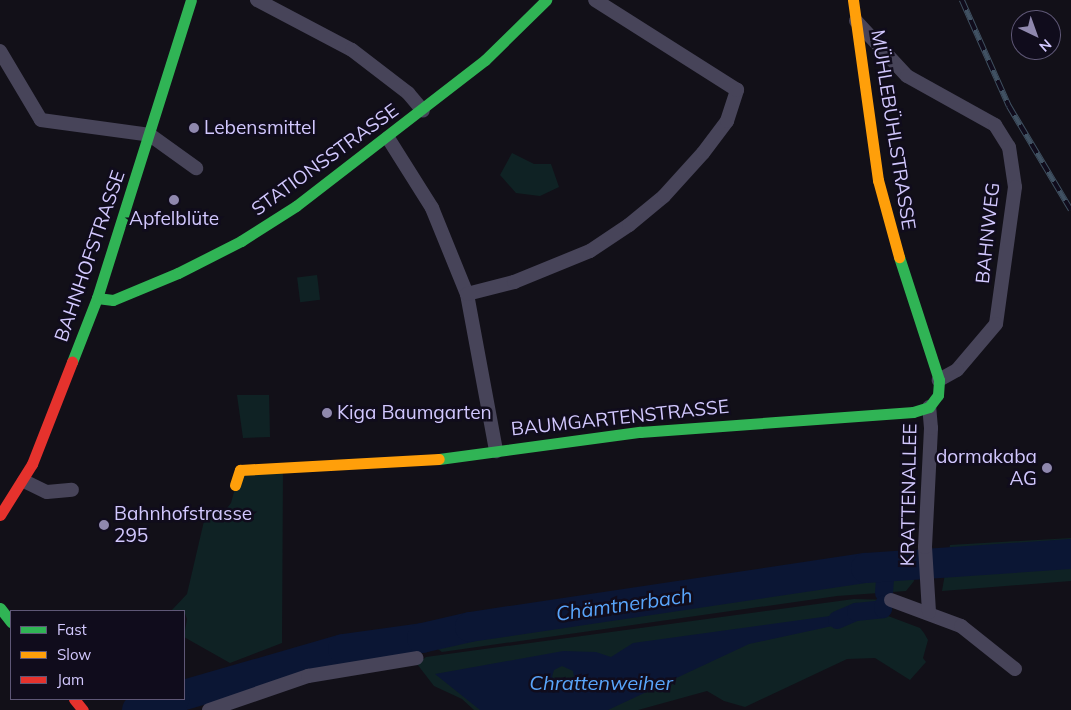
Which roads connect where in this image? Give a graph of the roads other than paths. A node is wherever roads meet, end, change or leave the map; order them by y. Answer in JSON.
{"nodes":[{"id":1,"x":192,"y":0,"type":"edge"},
{"id":2,"x":257,"y":0,"type":"edge"},
{"id":3,"x":546,"y":0,"type":"edge"},
{"id":4,"x":595,"y":0,"type":"edge"},
{"id":5,"x":853,"y":0,"type":"edge"},
{"id":6,"x":856,"y":21,"type":"junction"},
{"id":7,"x":0,"y":52,"type":"edge"},
{"id":8,"x":423,"y":111,"type":"junction"},
{"id":9,"x":150,"y":135,"type":"junction"},
{"id":10,"x":388,"y":138,"type":"junction"},
{"id":11,"x":196,"y":168,"type":"dead end"},
{"id":12,"x":467,"y":294,"type":"junction"},
{"id":13,"x":97,"y":298,"type":"junction"},
{"id":14,"x":939,"y":380,"type":"junction"},
{"id":15,"x":929,"y":407,"type":"junction"},
{"id":16,"x":496,"y":451,"type":"junction"},
{"id":17,"x":24,"y":481,"type":"junction"},
{"id":18,"x":235,"y":485,"type":"dead end"},
{"id":19,"x":72,"y":490,"type":"dead end"},
{"id":20,"x":0,"y":515,"type":"edge"},
{"id":21,"x":891,"y":600,"type":"dead end"},
{"id":22,"x":0,"y":608,"type":"edge"},
{"id":23,"x":929,"y":612,"type":"junction"},
{"id":24,"x":10,"y":621,"type":"edge"},
{"id":25,"x":418,"y":658,"type":"dead end"},
{"id":26,"x":1015,"y":669,"type":"dead end"},
{"id":27,"x":209,"y":710,"type":"edge"}],
"edges":[{"from":1,"to":9,"type":"street","name":"BAHNHOFSTRASSE"},
{"from":2,"to":8,"type":"street"},
{"from":3,"to":8,"type":"street","name":"STATIONSSTRASSE"},
{"from":4,"to":12,"type":"street"},
{"from":5,"to":6,"type":"street","name":"MÜHLEBÜHLSTRASSE"},
{"from":6,"to":14,"type":"street","name":"MÜHLEBÜHLSTRASSE"},
{"from":6,"to":14,"type":"street","name":"BAHNWEG"},
{"from":7,"to":9,"type":"street"},
{"from":8,"to":10,"type":"street","name":"STATIONSSTRASSE"},
{"from":9,"to":11,"type":"street"},
{"from":9,"to":13,"type":"street","name":"BAHNHOFSTRASSE"},
{"from":10,"to":12,"type":"street"},
{"from":10,"to":13,"type":"street","name":"STATIONSSTRASSE"},
{"from":12,"to":16,"type":"street"},
{"from":13,"to":17,"type":"street","name":"BAHNHOFSTRASSE"},
{"from":14,"to":15,"type":"street"},
{"from":15,"to":16,"type":"street","name":"BAUMGARTENSTRASSE"},
{"from":15,"to":23,"type":"street","name":"KRATTENALLEE"},
{"from":16,"to":18,"type":"street","name":"BAUMGARTENSTRASSE"},
{"from":17,"to":19,"type":"street"},
{"from":17,"to":20,"type":"street","name":"BAHNHOFSTRASSE"},
{"from":21,"to":23,"type":"street"},
{"from":22,"to":24,"type":"street"},
{"from":23,"to":26,"type":"street"},
{"from":25,"to":27,"type":"street"}]}
